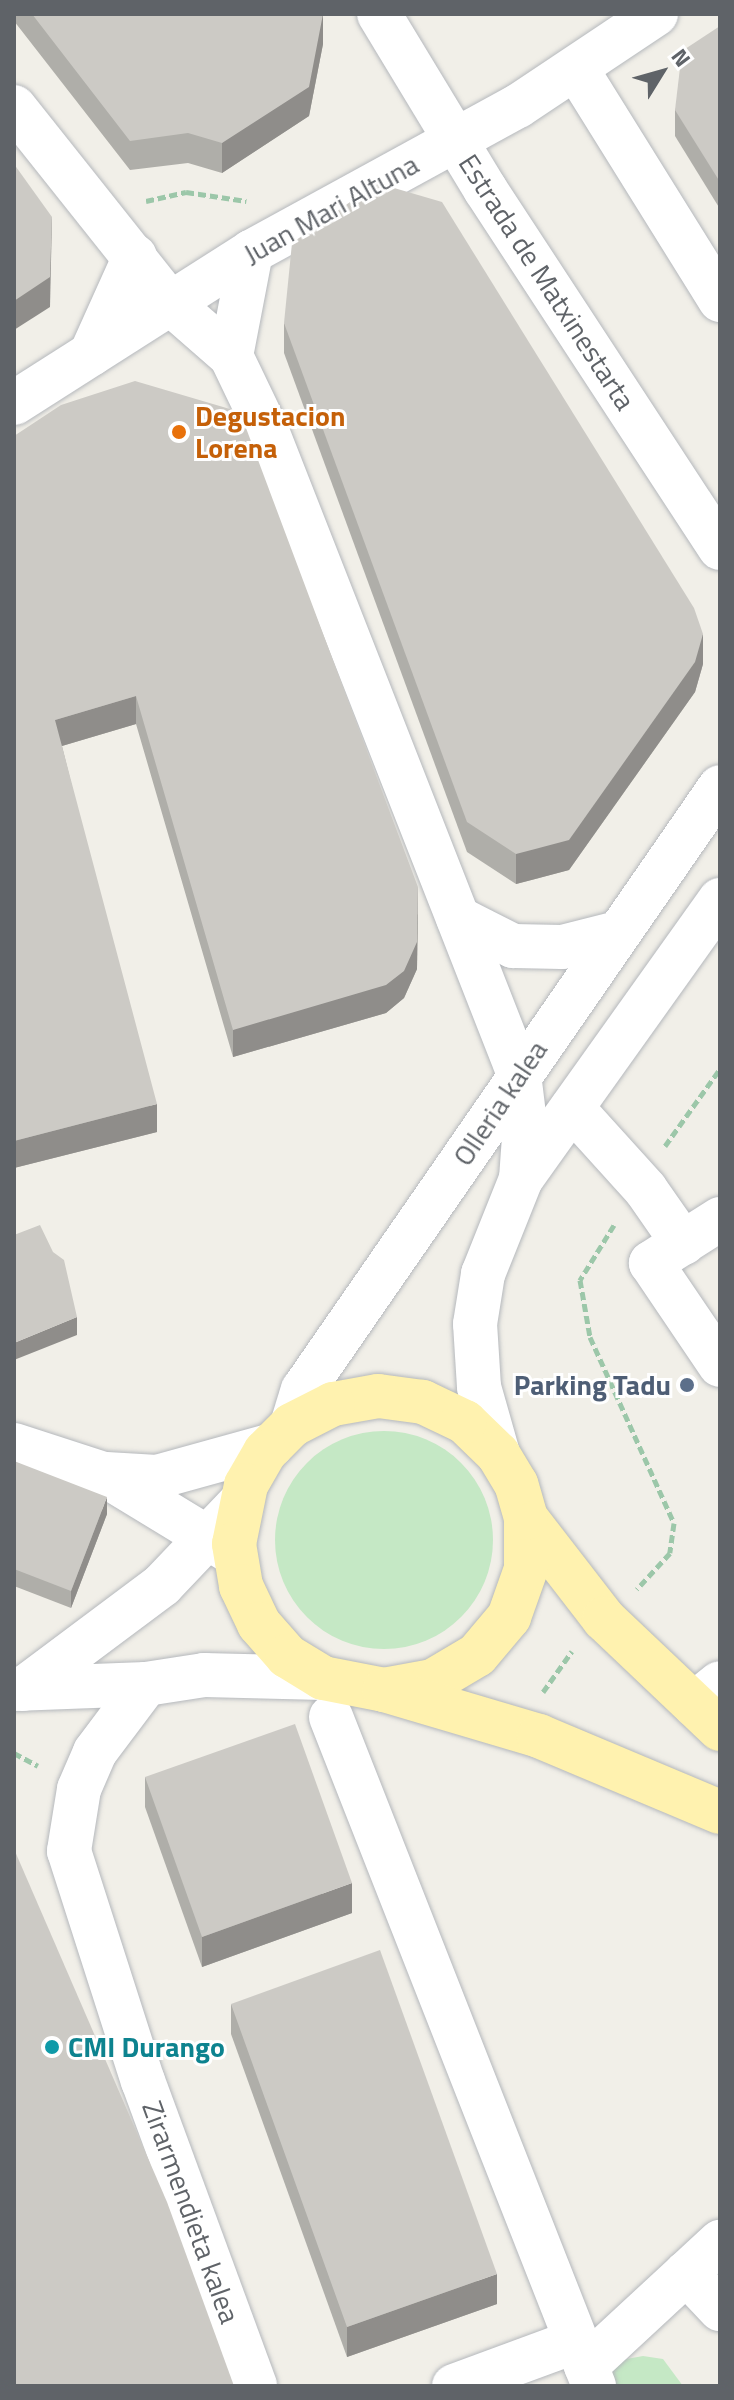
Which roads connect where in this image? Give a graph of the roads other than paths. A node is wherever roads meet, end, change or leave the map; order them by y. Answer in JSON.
{"nodes":[{"id":1,"x":379,"y":14,"type":"edge"},
{"id":2,"x":647,"y":16,"type":"edge"},
{"id":3,"x":577,"y":70,"type":"junction"},
{"id":4,"x":14,"y":107,"type":"edge"},
{"id":5,"x":456,"y":141,"type":"junction"},
{"id":6,"x":251,"y":252,"type":"junction"},
{"id":7,"x":135,"y":256,"type":"junction"},
{"id":8,"x":720,"y":300,"type":"edge"},
{"id":9,"x":169,"y":302,"type":"junction"},
{"id":10,"x":91,"y":354,"type":"junction"},
{"id":11,"x":231,"y":356,"type":"junction"},
{"id":12,"x":14,"y":403,"type":"edge"},
{"id":13,"x":720,"y":548,"type":"edge"},
{"id":14,"x":720,"y":787,"type":"edge"},
{"id":15,"x":720,"y":900,"type":"edge"},
{"id":16,"x":458,"y":918,"type":"junction"},
{"id":17,"x":618,"y":933,"type":"junction"},
{"id":18,"x":519,"y":1074,"type":"junction"},
{"id":19,"x":572,"y":1108,"type":"junction"},
{"id":20,"x":521,"y":1179,"type":"junction"},
{"id":21,"x":720,"y":1219,"type":"edge"},
{"id":22,"x":683,"y":1243,"type":"junction"},
{"id":23,"x":720,"y":1365,"type":"edge"},
{"id":24,"x":282,"y":1435,"type":"junction"},
{"id":25,"x":14,"y":1445,"type":"edge"},
{"id":26,"x":498,"y":1454,"type":"junction"},
{"id":27,"x":103,"y":1474,"type":"junction"},
{"id":28,"x":526,"y":1518,"type":"junction"},
{"id":29,"x":222,"y":1546,"type":"junction"},
{"id":30,"x":146,"y":1684,"type":"junction"},
{"id":31,"x":19,"y":1689,"type":"edge"},
{"id":32,"x":384,"y":1690,"type":"junction"},
{"id":33,"x":327,"y":1698,"type":"junction"},
{"id":34,"x":711,"y":1705,"type":"edge"},
{"id":35,"x":720,"y":1812,"type":"edge"},
{"id":36,"x":720,"y":2242,"type":"edge"},
{"id":37,"x":686,"y":2273,"type":"junction"},
{"id":38,"x":720,"y":2309,"type":"edge"},
{"id":39,"x":586,"y":2364,"type":"edge"},
{"id":40,"x":255,"y":2386,"type":"edge"},
{"id":41,"x":454,"y":2386,"type":"edge"}],
"edges":[{"from":1,"to":5,"type":"street","name":"Estrada de Matxinestarta"},
{"from":2,"to":3,"type":"street","name":"Juan Mari Altuna"},
{"from":3,"to":5,"type":"street","name":"Juan Mari Altuna"},
{"from":3,"to":8,"type":"street"},
{"from":4,"to":7,"type":"street"},
{"from":5,"to":6,"type":"street","name":"Juan Mari Altuna"},
{"from":5,"to":13,"type":"street","name":"Estrada de Matxinestarta"},
{"from":6,"to":9,"type":"street","name":"Juan Mari Altuna"},
{"from":6,"to":11,"type":"street"},
{"from":7,"to":9,"type":"street"},
{"from":7,"to":10,"type":"street"},
{"from":9,"to":10,"type":"street","name":"Juan Mari Altuna"},
{"from":9,"to":11,"type":"street"},
{"from":10,"to":12,"type":"street","name":"Juan Mari Altuna"},
{"from":11,"to":16,"type":"street"},
{"from":14,"to":17,"type":"street","name":"Olleria kalea"},
{"from":15,"to":19,"type":"street"},
{"from":16,"to":17,"type":"street"},
{"from":16,"to":18,"type":"street"},
{"from":17,"to":18,"type":"street","name":"Olleria kalea"},
{"from":18,"to":20,"type":"street"},
{"from":18,"to":24,"type":"street","name":"Olleria kalea"},
{"from":19,"to":20,"type":"street"},
{"from":19,"to":22,"type":"street"},
{"from":20,"to":26,"type":"street"},
{"from":21,"to":22,"type":"street"},
{"from":22,"to":23,"type":"street"},
{"from":24,"to":26,"type":"main road"},
{"from":24,"to":27,"type":"street"},
{"from":24,"to":29,"type":"main road"},
{"from":25,"to":27,"type":"street"},
{"from":26,"to":28,"type":"main road"},
{"from":27,"to":29,"type":"street"},
{"from":28,"to":32,"type":"main road"},
{"from":28,"to":34,"type":"main road"},
{"from":29,"to":31,"type":"street"},
{"from":29,"to":33,"type":"main road"},
{"from":30,"to":31,"type":"street"},
{"from":30,"to":33,"type":"street"},
{"from":30,"to":40,"type":"street","name":"Zirarmendieta kalea"},
{"from":32,"to":33,"type":"main road"},
{"from":32,"to":35,"type":"main road"},
{"from":33,"to":39,"type":"street"},
{"from":36,"to":37,"type":"street"},
{"from":37,"to":38,"type":"street"},
{"from":37,"to":39,"type":"street"},
{"from":39,"to":41,"type":"street"}]}
